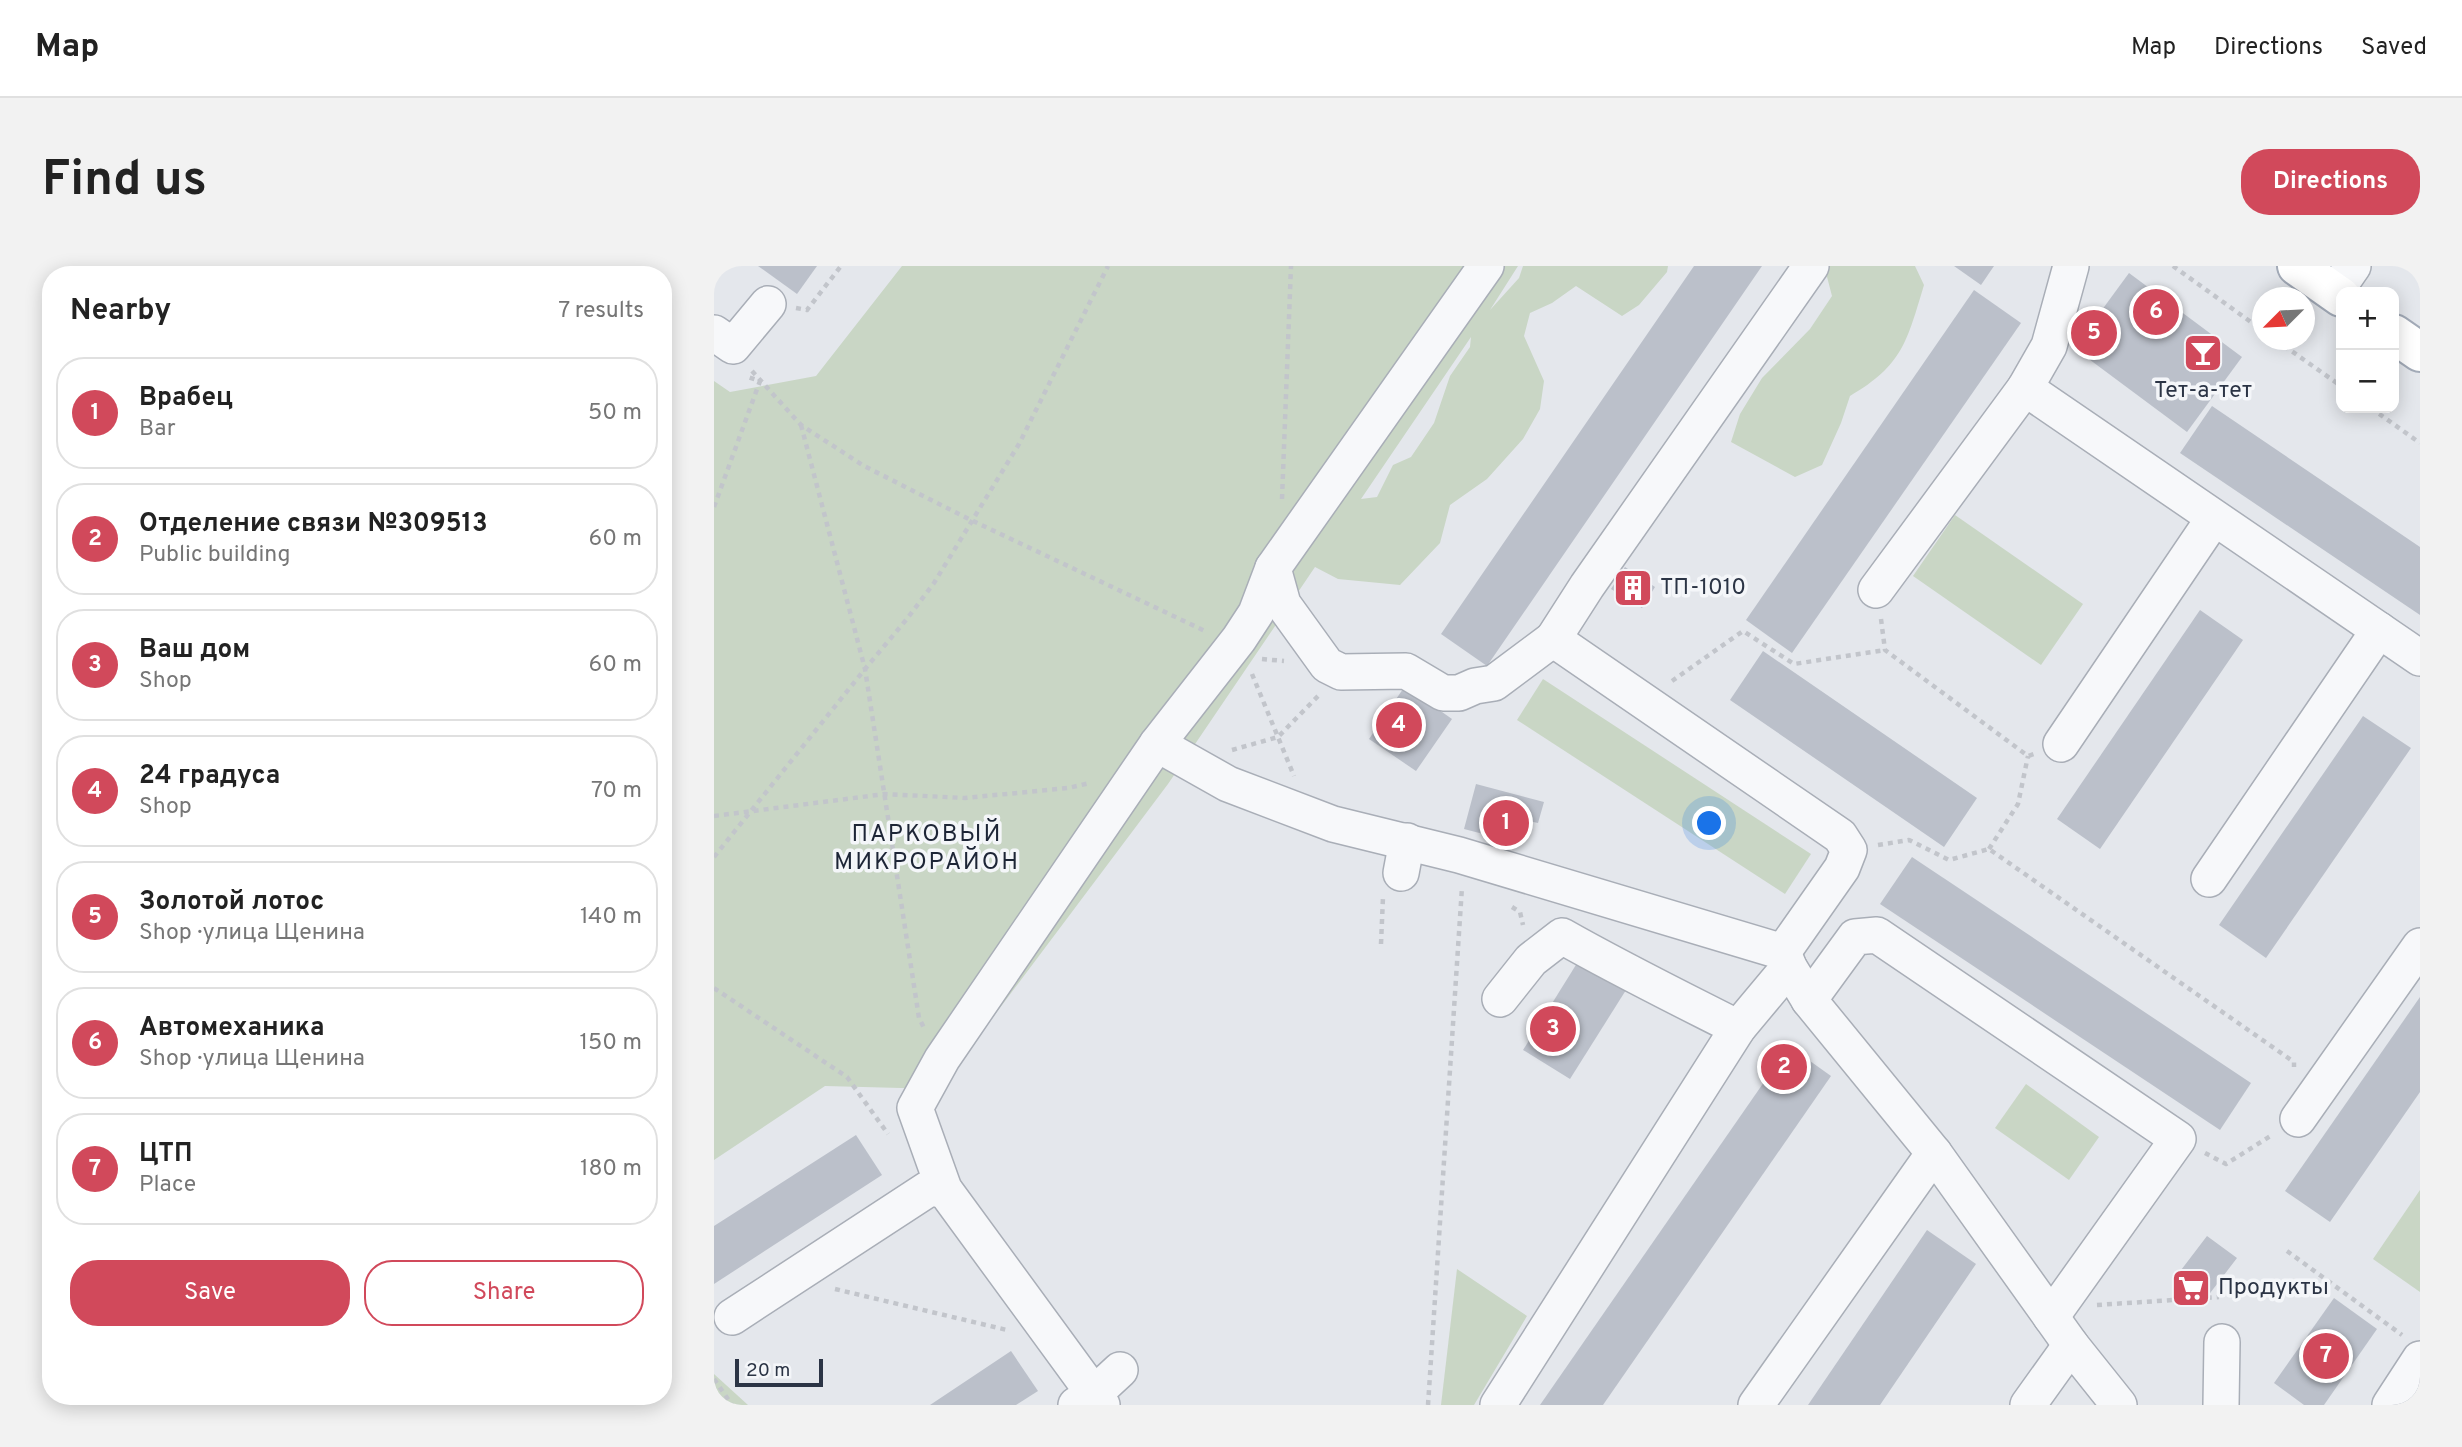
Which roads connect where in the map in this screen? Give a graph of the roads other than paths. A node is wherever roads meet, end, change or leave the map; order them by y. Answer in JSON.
{"nodes":[{"id":1,"x":1486,"y":266,"type":"edge"},
{"id":2,"x":1811,"y":266,"type":"edge"},
{"id":3,"x":2071,"y":266,"type":"edge"},
{"id":4,"x":2297,"y":266,"type":"edge"},
{"id":5,"x":2343,"y":285,"type":"edge"},
{"id":6,"x":768,"y":304,"type":"road end"},
{"id":7,"x":2399,"y":337,"type":"edge"},
{"id":8,"x":724,"y":340,"type":"edge"},
{"id":9,"x":2420,"y":352,"type":"edge"},
{"id":10,"x":2025,"y":388,"type":"junction"},
{"id":11,"x":2214,"y":518,"type":"junction"},
{"id":12,"x":1273,"y":568,"type":"junction"},
{"id":13,"x":1876,"y":590,"type":"road end"},
{"id":14,"x":2379,"y":630,"type":"junction"},
{"id":15,"x":1553,"y":639,"type":"junction"},
{"id":16,"x":2420,"y":658,"type":"edge"},
{"id":17,"x":1157,"y":744,"type":"junction"},
{"id":18,"x":2061,"y":744,"type":"road end"},
{"id":19,"x":2209,"y":879,"type":"dead end"},
{"id":20,"x":2420,"y":946,"type":"edge"},
{"id":21,"x":1786,"y":959,"type":"junction"},
{"id":22,"x":1500,"y":999,"type":"dead end"},
{"id":23,"x":1809,"y":1000,"type":"junction"},
{"id":24,"x":1738,"y":1028,"type":"junction"},
{"id":25,"x":2298,"y":1119,"type":"road end"},
{"id":26,"x":1934,"y":1153,"type":"junction"},
{"id":27,"x":944,"y":1189,"type":"junction"},
{"id":28,"x":2054,"y":1312,"type":"junction"},
{"id":29,"x":732,"y":1317,"type":"dead end"},
{"id":30,"x":2222,"y":1342,"type":"dead end"},
{"id":31,"x":2071,"y":1345,"type":"junction"},
{"id":32,"x":2415,"y":1350,"type":"edge"},
{"id":33,"x":1119,"y":1370,"type":"dead end"},
{"id":34,"x":1091,"y":1401,"type":"edge"},
{"id":35,"x":1498,"y":1405,"type":"edge"},
{"id":36,"x":1756,"y":1405,"type":"edge"},
{"id":37,"x":2028,"y":1405,"type":"edge"},
{"id":38,"x":2119,"y":1405,"type":"edge"},
{"id":39,"x":2221,"y":1405,"type":"edge"},
{"id":40,"x":2390,"y":1405,"type":"edge"}],
"edges":[{"from":1,"to":12,"type":"lane"},
{"from":2,"to":15,"type":"lane"},
{"from":3,"to":10,"type":"lane"},
{"from":4,"to":5,"type":"main road"},
{"from":6,"to":8,"type":"lane"},
{"from":7,"to":9,"type":"main road"},
{"from":10,"to":11,"type":"lane"},
{"from":10,"to":13,"type":"lane"},
{"from":11,"to":14,"type":"lane"},
{"from":11,"to":18,"type":"lane"},
{"from":12,"to":15,"type":"lane"},
{"from":12,"to":17,"type":"lane"},
{"from":14,"to":16,"type":"lane"},
{"from":14,"to":19,"type":"lane"},
{"from":15,"to":21,"type":"lane"},
{"from":17,"to":21,"type":"lane"},
{"from":17,"to":27,"type":"lane"},
{"from":20,"to":25,"type":"lane"},
{"from":21,"to":23,"type":"lane"},
{"from":21,"to":24,"type":"lane"},
{"from":22,"to":24,"type":"lane"},
{"from":23,"to":26,"type":"lane"},
{"from":23,"to":28,"type":"lane"},
{"from":24,"to":35,"type":"lane"},
{"from":26,"to":28,"type":"lane"},
{"from":26,"to":36,"type":"lane"},
{"from":27,"to":29,"type":"lane"},
{"from":27,"to":34,"type":"lane"},
{"from":28,"to":31,"type":"lane"},
{"from":30,"to":39,"type":"lane"},
{"from":31,"to":37,"type":"lane"},
{"from":31,"to":38,"type":"lane"},
{"from":32,"to":40,"type":"lane"},
{"from":33,"to":34,"type":"lane"}]}
